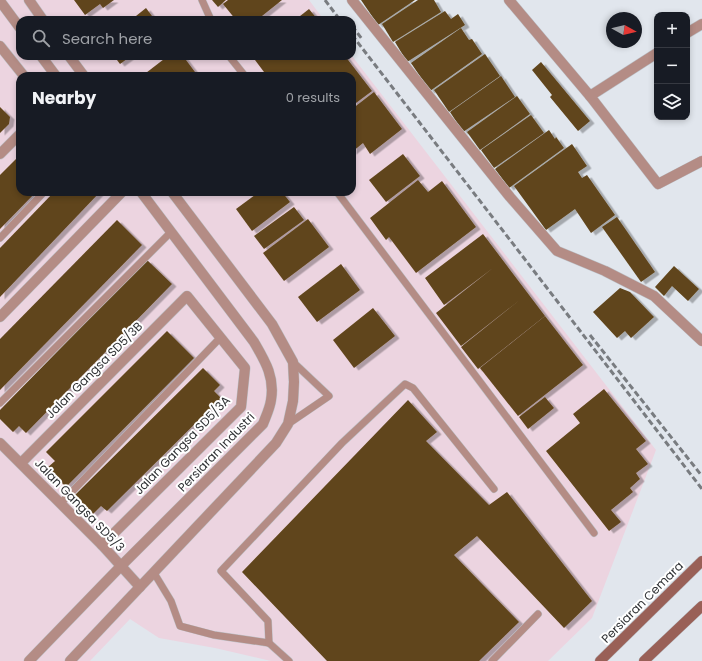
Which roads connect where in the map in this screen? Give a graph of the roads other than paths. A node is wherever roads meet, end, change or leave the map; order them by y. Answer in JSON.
{"nodes":[{"id":1,"x":29,"y":0,"type":"edge"},
{"id":2,"x":202,"y":0,"type":"edge"},
{"id":3,"x":352,"y":0,"type":"edge"},
{"id":4,"x":509,"y":0,"type":"edge"},
{"id":5,"x":0,"y":1,"type":"edge"},
{"id":6,"x":41,"y":16,"type":"edge"},
{"id":7,"x":209,"y":16,"type":"edge"},
{"id":8,"x":16,"y":23,"type":"edge"},
{"id":9,"x":702,"y":24,"type":"edge"},
{"id":10,"x":690,"y":32,"type":"edge"},
{"id":11,"x":0,"y":47,"type":"edge"},
{"id":12,"x":654,"y":55,"type":"edge"},
{"id":13,"x":44,"y":60,"type":"edge"},
{"id":14,"x":72,"y":60,"type":"edge"},
{"id":15,"x":232,"y":60,"type":"edge"},
{"id":16,"x":21,"y":72,"type":"edge"},
{"id":17,"x":53,"y":72,"type":"edge"},
{"id":18,"x":81,"y":72,"type":"edge"},
{"id":19,"x":242,"y":72,"type":"edge"},
{"id":20,"x":590,"y":96,"type":"junction"},
{"id":21,"x":16,"y":138,"type":"edge"},
{"id":22,"x":0,"y":154,"type":"edge"},
{"id":23,"x":702,"y":161,"type":"edge"},
{"id":24,"x":40,"y":196,"type":"edge"},
{"id":25,"x":118,"y":196,"type":"edge"},
{"id":26,"x":144,"y":196,"type":"edge"},
{"id":27,"x":175,"y":196,"type":"edge"},
{"id":28,"x":340,"y":196,"type":"edge"},
{"id":29,"x":171,"y":232,"type":"junction"},
{"id":30,"x":0,"y":238,"type":"edge"},
{"id":31,"x":187,"y":296,"type":"joint"},
{"id":32,"x":0,"y":317,"type":"edge"},
{"id":33,"x":220,"y":338,"type":"junction"},
{"id":34,"x":702,"y":341,"type":"edge"},
{"id":35,"x":293,"y":362,"type":"junction"},
{"id":36,"x":0,"y":404,"type":"edge"},
{"id":37,"x":288,"y":424,"type":"junction"},
{"id":38,"x":0,"y":443,"type":"edge"},
{"id":39,"x":21,"y":463,"type":"junction"},
{"id":40,"x":494,"y":489,"type":"dead end"},
{"id":41,"x":61,"y":503,"type":"junction"},
{"id":42,"x":594,"y":533,"type":"dead end"},
{"id":43,"x":102,"y":544,"type":"junction"},
{"id":44,"x":702,"y":560,"type":"edge"},
{"id":45,"x":121,"y":566,"type":"junction"},
{"id":46,"x":154,"y":573,"type":"junction"},
{"id":47,"x":140,"y":588,"type":"junction"},
{"id":48,"x":702,"y":606,"type":"edge"},
{"id":49,"x":538,"y":614,"type":"dead end"},
{"id":50,"x":269,"y":643,"type":"junction"},
{"id":51,"x":29,"y":661,"type":"edge"},
{"id":52,"x":70,"y":661,"type":"edge"},
{"id":53,"x":289,"y":661,"type":"edge"},
{"id":54,"x":492,"y":661,"type":"edge"},
{"id":55,"x":600,"y":661,"type":"edge"},
{"id":56,"x":644,"y":661,"type":"edge"}],
"edges":[{"from":1,"to":6,"type":"street"},
{"from":2,"to":7,"type":"lane"},
{"from":3,"to":34,"type":"street"},
{"from":4,"to":20,"type":"street"},
{"from":5,"to":8,"type":"street"},
{"from":9,"to":10,"type":"street"},
{"from":11,"to":16,"type":"street"},
{"from":12,"to":20,"type":"street"},
{"from":13,"to":17,"type":"street"},
{"from":14,"to":18,"type":"street"},
{"from":15,"to":19,"type":"lane"},
{"from":20,"to":23,"type":"street"},
{"from":21,"to":22,"type":"street"},
{"from":24,"to":30,"type":"lane"},
{"from":25,"to":32,"type":"street"},
{"from":26,"to":29,"type":"street","name":"Persiaran Industri"},
{"from":27,"to":35,"type":"street"},
{"from":28,"to":42,"type":"lane"},
{"from":29,"to":36,"type":"lane"},
{"from":29,"to":45,"type":"street","name":"Persiaran Industri"},
{"from":31,"to":33,"type":"street","name":"Jalan Gangsa SD5/3A"},
{"from":31,"to":39,"type":"street","name":"Jalan Gangsa SD5/3B"},
{"from":33,"to":41,"type":"lane"},
{"from":33,"to":43,"type":"street","name":"Jalan Gangsa SD5/3A"},
{"from":35,"to":37,"type":"street"},
{"from":35,"to":37,"type":"lane"},
{"from":37,"to":46,"type":"street"},
{"from":38,"to":39,"type":"street","name":"Jalan Gangsa SD5/3"},
{"from":39,"to":41,"type":"street","name":"Jalan Gangsa SD5/3"},
{"from":40,"to":50,"type":"lane"},
{"from":41,"to":43,"type":"street","name":"Jalan Gangsa SD5/3"},
{"from":43,"to":45,"type":"street","name":"Jalan Gangsa SD5/3"},
{"from":44,"to":55,"type":"main road","name":"Persiaran Cemara"},
{"from":45,"to":47,"type":"street","name":"Jalan Gangsa SD5/3"},
{"from":45,"to":51,"type":"street","name":"Persiaran Industri"},
{"from":46,"to":47,"type":"street"},
{"from":46,"to":50,"type":"lane"},
{"from":47,"to":52,"type":"street"},
{"from":48,"to":56,"type":"main road"},
{"from":49,"to":54,"type":"lane"},
{"from":50,"to":53,"type":"lane"}]}
